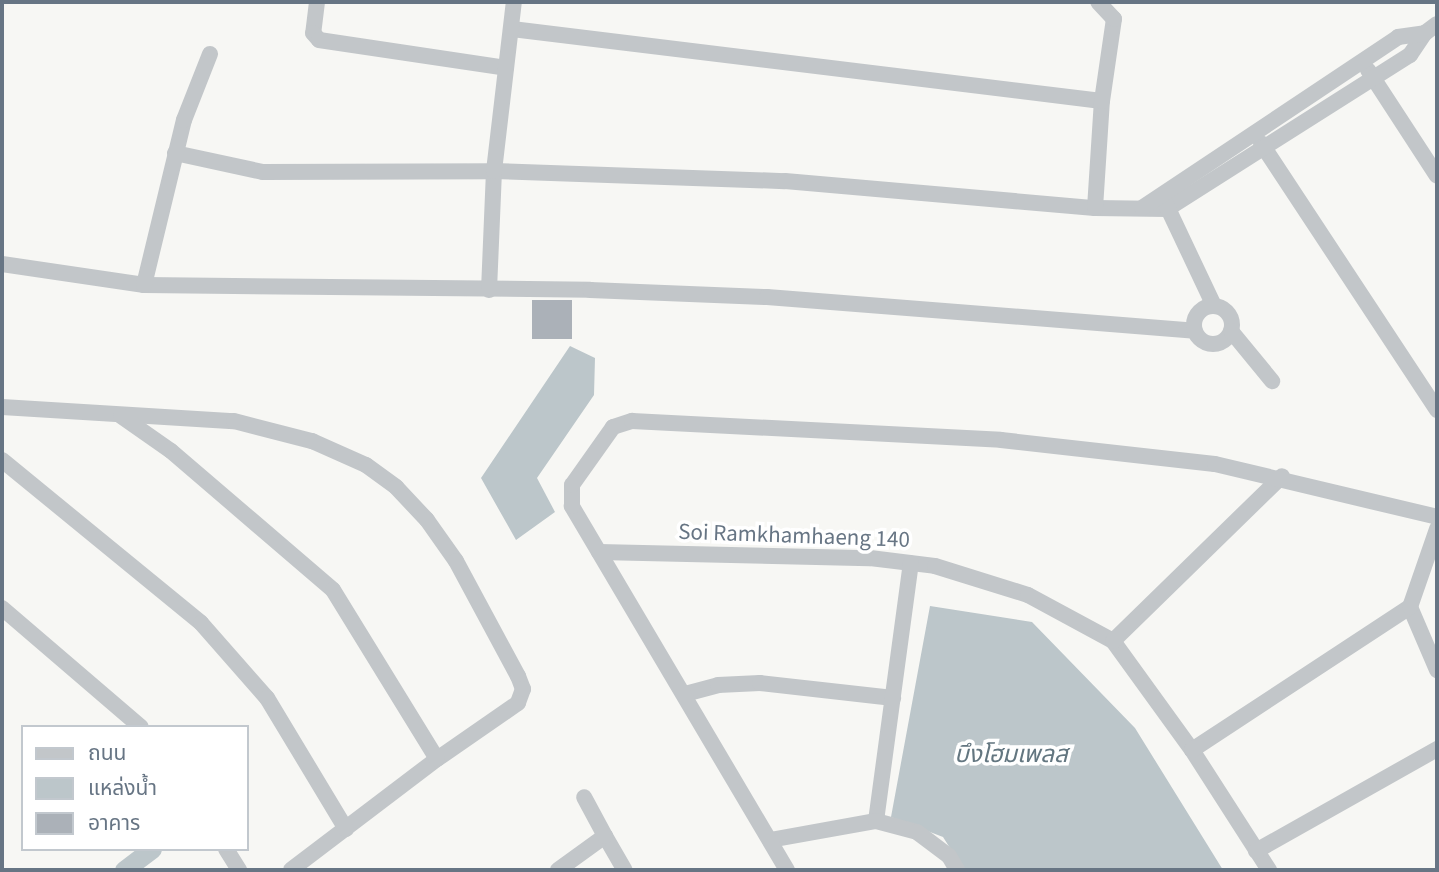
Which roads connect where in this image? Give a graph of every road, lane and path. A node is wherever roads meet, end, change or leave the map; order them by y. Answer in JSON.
{"nodes":[{"id":1,"x":317,"y":2,"type":"edge"},
{"id":2,"x":514,"y":2,"type":"edge"},
{"id":3,"x":1098,"y":2,"type":"edge"},
{"id":4,"x":512,"y":29,"type":"junction"},
{"id":5,"x":1431,"y":29,"type":"edge"},
{"id":6,"x":210,"y":54,"type":"dead end"},
{"id":7,"x":1362,"y":61,"type":"junction"},
{"id":8,"x":506,"y":68,"type":"junction"},
{"id":9,"x":1374,"y":79,"type":"junction"},
{"id":10,"x":1102,"y":101,"type":"junction"},
{"id":11,"x":1256,"y":134,"type":"junction"},
{"id":12,"x":1265,"y":150,"type":"junction"},
{"id":13,"x":175,"y":153,"type":"junction"},
{"id":14,"x":494,"y":171,"type":"junction"},
{"id":15,"x":1437,"y":176,"type":"edge"},
{"id":16,"x":1164,"y":202,"type":"junction"},
{"id":17,"x":1095,"y":208,"type":"junction"},
{"id":18,"x":2,"y":264,"type":"edge"},
{"id":19,"x":144,"y":285,"type":"junction"},
{"id":20,"x":489,"y":290,"type":"junction"},
{"id":21,"x":1214,"y":306,"type":"junction"},
{"id":22,"x":1195,"y":331,"type":"junction"},
{"id":23,"x":1231,"y":331,"type":"junction"},
{"id":24,"x":1272,"y":381,"type":"dead end"},
{"id":25,"x":4,"y":410,"type":"edge"},
{"id":26,"x":1437,"y":410,"type":"edge"},
{"id":27,"x":121,"y":416,"type":"junction"},
{"id":28,"x":2,"y":460,"type":"edge"},
{"id":29,"x":1282,"y":477,"type":"junction"},
{"id":30,"x":1437,"y":517,"type":"edge"},
{"id":31,"x":1437,"y":529,"type":"edge"},
{"id":32,"x":600,"y":552,"type":"junction"},
{"id":33,"x":911,"y":563,"type":"junction"},
{"id":34,"x":1410,"y":607,"type":"junction"},
{"id":35,"x":2,"y":608,"type":"edge"},
{"id":36,"x":1113,"y":641,"type":"junction"},
{"id":37,"x":1437,"y":670,"type":"edge"},
{"id":38,"x":685,"y":694,"type":"junction"},
{"id":39,"x":893,"y":698,"type":"junction"},
{"id":40,"x":139,"y":725,"type":"edge"},
{"id":41,"x":1437,"y":749,"type":"edge"},
{"id":42,"x":1192,"y":750,"type":"junction"},
{"id":43,"x":437,"y":759,"type":"junction"},
{"id":44,"x":584,"y":797,"type":"dead end"},
{"id":45,"x":876,"y":821,"type":"junction"},
{"id":46,"x":345,"y":829,"type":"junction"},
{"id":47,"x":605,"y":836,"type":"junction"},
{"id":48,"x":769,"y":840,"type":"junction"},
{"id":49,"x":227,"y":851,"type":"edge"},
{"id":50,"x":1256,"y":851,"type":"junction"},
{"id":51,"x":239,"y":870,"type":"edge"},
{"id":52,"x":291,"y":870,"type":"edge"},
{"id":53,"x":558,"y":870,"type":"edge"},
{"id":54,"x":625,"y":870,"type":"edge"},
{"id":55,"x":788,"y":870,"type":"edge"},
{"id":56,"x":957,"y":870,"type":"edge"},
{"id":57,"x":1269,"y":870,"type":"edge"}],
"edges":[{"from":1,"to":8,"type":"street"},
{"from":2,"to":4,"type":"street"},
{"from":3,"to":10,"type":"street"},
{"from":4,"to":8,"type":"street"},
{"from":4,"to":10,"type":"street"},
{"from":5,"to":7,"type":"street"},
{"from":5,"to":9,"type":"street"},
{"from":6,"to":13,"type":"street"},
{"from":7,"to":9,"type":"street"},
{"from":7,"to":11,"type":"street"},
{"from":8,"to":14,"type":"street"},
{"from":9,"to":12,"type":"street"},
{"from":9,"to":15,"type":"street"},
{"from":10,"to":17,"type":"street"},
{"from":11,"to":12,"type":"street"},
{"from":11,"to":16,"type":"street"},
{"from":12,"to":16,"type":"street"},
{"from":12,"to":26,"type":"street"},
{"from":13,"to":14,"type":"street"},
{"from":13,"to":19,"type":"street"},
{"from":14,"to":17,"type":"street"},
{"from":14,"to":20,"type":"street"},
{"from":16,"to":17,"type":"street"},
{"from":16,"to":21,"type":"street"},
{"from":18,"to":19,"type":"street"},
{"from":19,"to":20,"type":"street"},
{"from":20,"to":22,"type":"street"},
{"from":21,"to":22,"type":"street"},
{"from":21,"to":23,"type":"street"},
{"from":22,"to":23,"type":"street"},
{"from":23,"to":24,"type":"street"},
{"from":25,"to":27,"type":"street"},
{"from":27,"to":43,"type":"street"},
{"from":27,"to":43,"type":"street"},
{"from":28,"to":46,"type":"street"},
{"from":29,"to":30,"type":"street"},
{"from":29,"to":32,"type":"street"},
{"from":29,"to":36,"type":"street"},
{"from":31,"to":34,"type":"street"},
{"from":32,"to":33,"type":"street","name":"Soi Ramkhamhaeng 140"},
{"from":32,"to":38,"type":"street"},
{"from":33,"to":36,"type":"street","name":"Soi Ramkhamhaeng 140"},
{"from":33,"to":39,"type":"street"},
{"from":34,"to":37,"type":"street"},
{"from":34,"to":42,"type":"street"},
{"from":35,"to":40,"type":"street"},
{"from":36,"to":42,"type":"street","name":"Soi Ramkhamhaeng 140"},
{"from":38,"to":39,"type":"street"},
{"from":38,"to":48,"type":"street"},
{"from":39,"to":45,"type":"street"},
{"from":41,"to":50,"type":"street"},
{"from":42,"to":50,"type":"street","name":"Soi Ramkhamhaeng 140"},
{"from":43,"to":46,"type":"street"},
{"from":44,"to":47,"type":"street"},
{"from":45,"to":48,"type":"street"},
{"from":45,"to":56,"type":"street"},
{"from":46,"to":52,"type":"street"},
{"from":47,"to":53,"type":"street"},
{"from":47,"to":54,"type":"street"},
{"from":48,"to":55,"type":"street"},
{"from":49,"to":51,"type":"street"},
{"from":50,"to":57,"type":"street","name":"Soi Ramkhamhaeng 140"}]}
